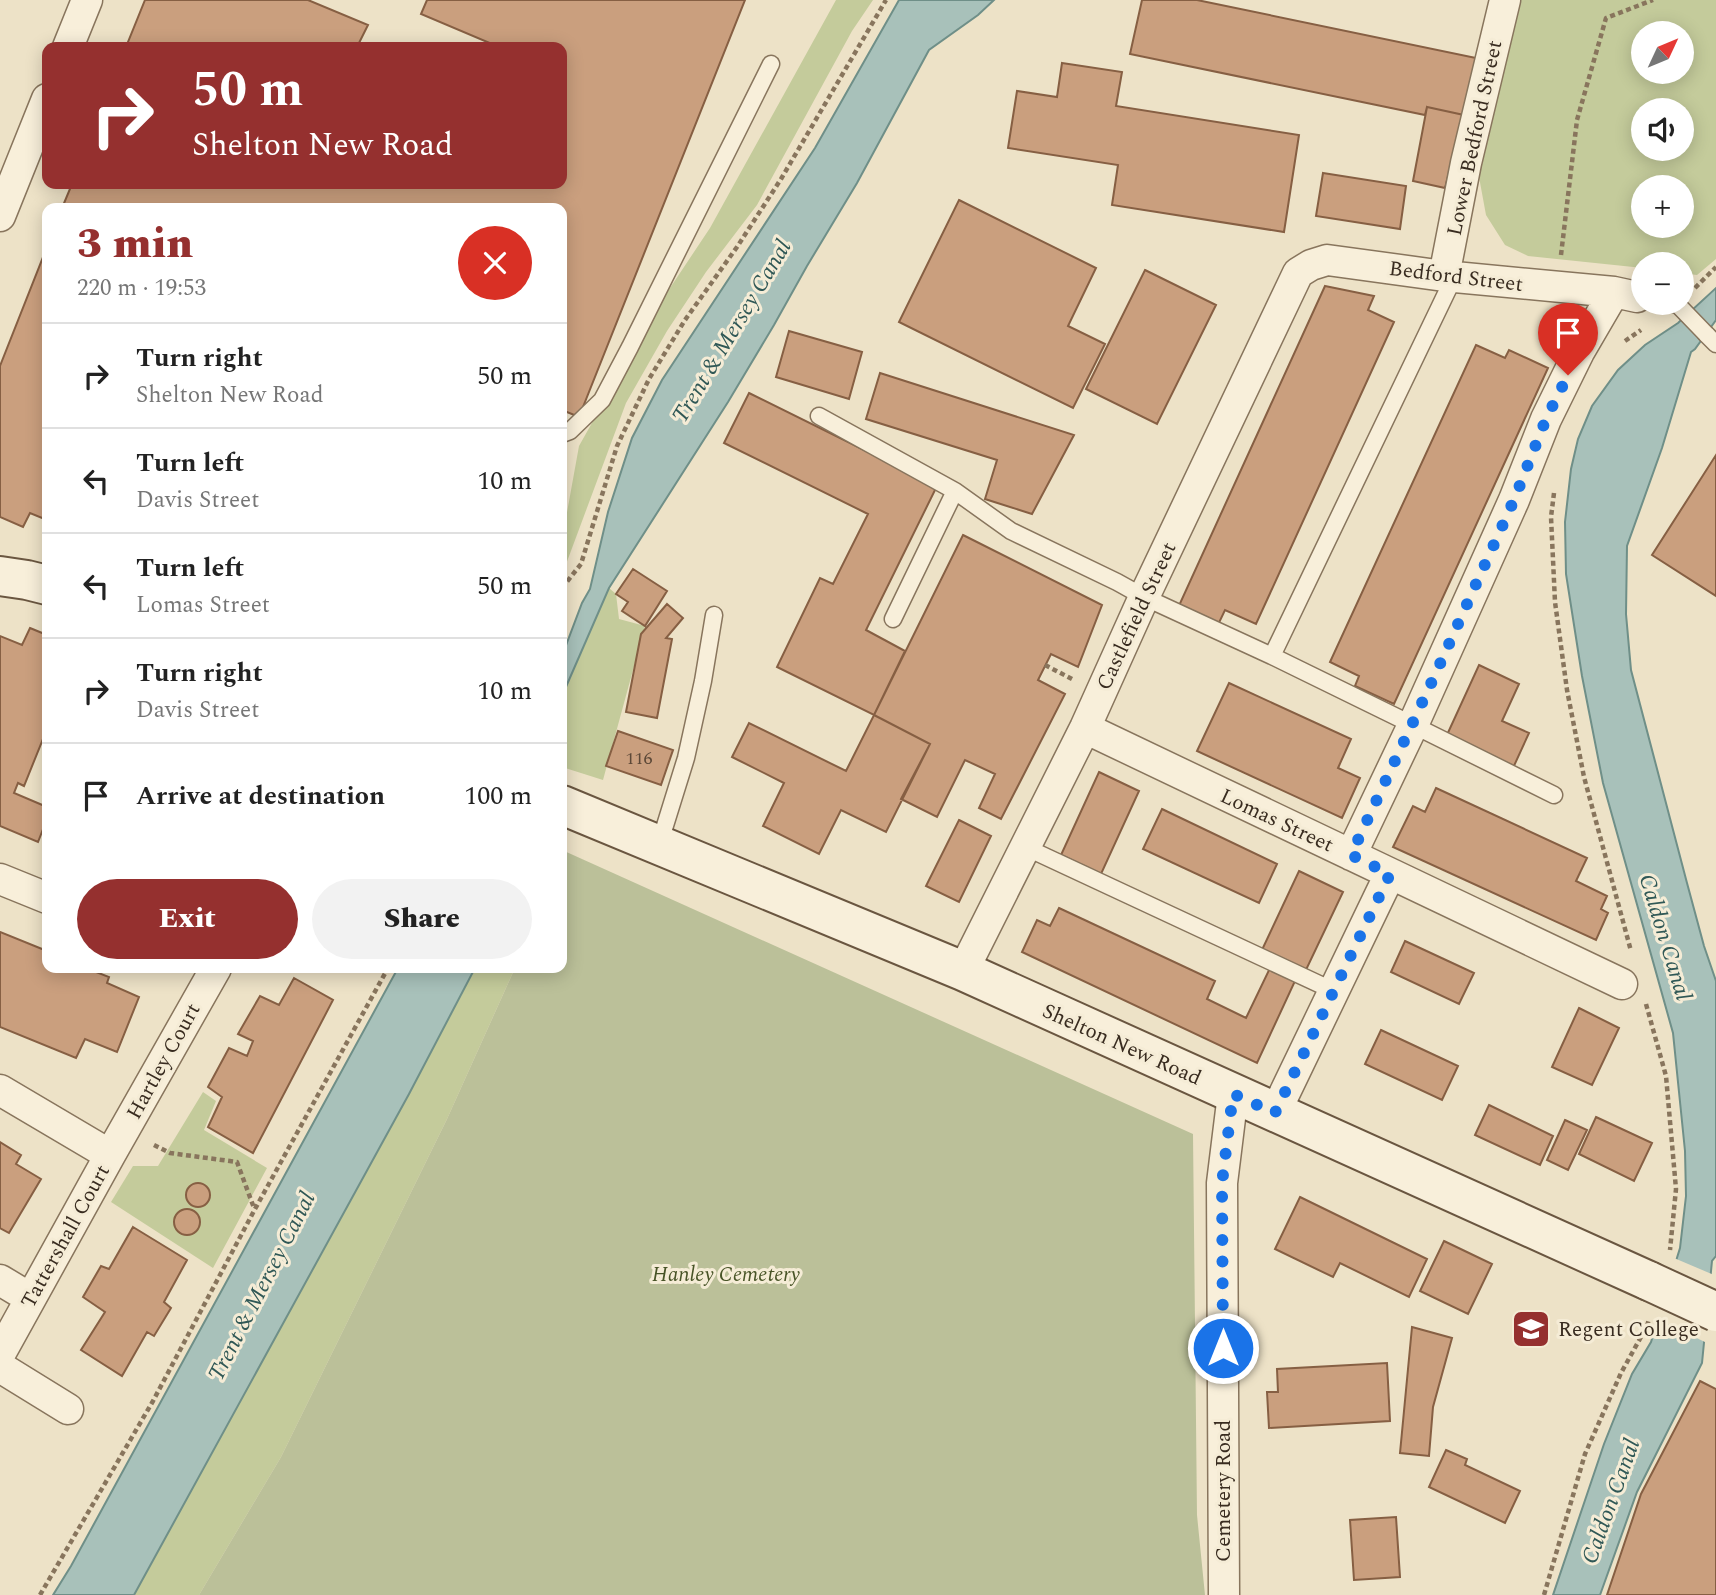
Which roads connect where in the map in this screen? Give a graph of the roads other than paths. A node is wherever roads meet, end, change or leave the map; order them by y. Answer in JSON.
{"nodes":[{"id":1,"x":88,"y":0,"type":"edge"},
{"id":2,"x":1505,"y":0,"type":"edge"},
{"id":3,"x":70,"y":42,"type":"edge"},
{"id":4,"x":771,"y":64,"type":"dead end"},
{"id":5,"x":42,"y":111,"type":"edge"},
{"id":6,"x":0,"y":216,"type":"edge"},
{"id":7,"x":1311,"y":265,"type":"joint"},
{"id":8,"x":1449,"y":276,"type":"junction"},
{"id":9,"x":1631,"y":295,"type":"edge"},
{"id":10,"x":1688,"y":315,"type":"edge"},
{"id":11,"x":1711,"y":339,"type":"edge"},
{"id":12,"x":820,"y":416,"type":"dead end"},
{"id":13,"x":567,"y":432,"type":"edge"},
{"id":14,"x":956,"y":491,"type":"junction"},
{"id":15,"x":0,"y":576,"type":"edge"},
{"id":16,"x":42,"y":584,"type":"edge"},
{"id":17,"x":1144,"y":597,"type":"junction"},
{"id":18,"x":714,"y":615,"type":"dead end"},
{"id":19,"x":892,"y":619,"type":"dead end"},
{"id":20,"x":1272,"y":656,"type":"junction"},
{"id":21,"x":1413,"y":724,"type":"junction"},
{"id":22,"x":1085,"y":728,"type":"junction"},
{"id":23,"x":1555,"y":795,"type":"dead end"},
{"id":24,"x":567,"y":808,"type":"edge"},
{"id":25,"x":659,"y":845,"type":"junction"},
{"id":26,"x":1025,"y":847,"type":"junction"},
{"id":27,"x":1351,"y":855,"type":"junction"},
{"id":28,"x":1390,"y":874,"type":"junction"},
{"id":29,"x":0,"y":879,"type":"edge"},
{"id":30,"x":42,"y":896,"type":"edge"},
{"id":31,"x":963,"y":971,"type":"junction"},
{"id":32,"x":213,"y":973,"type":"edge"},
{"id":33,"x":1633,"y":981,"type":"road end"},
{"id":34,"x":1334,"y":991,"type":"junction"},
{"id":35,"x":0,"y":1090,"type":"edge"},
{"id":36,"x":1233,"y":1094,"type":"junction"},
{"id":37,"x":1275,"y":1113,"type":"junction"},
{"id":38,"x":110,"y":1154,"type":"junction"},
{"id":39,"x":0,"y":1280,"type":"edge"},
{"id":40,"x":30,"y":1298,"type":"junction"},
{"id":41,"x":1716,"y":1311,"type":"edge"},
{"id":42,"x":0,"y":1354,"type":"edge"},
{"id":43,"x":0,"y":1367,"type":"edge"},
{"id":44,"x":68,"y":1409,"type":"dead end"},
{"id":45,"x":1224,"y":1595,"type":"edge"}],
"edges":[{"from":1,"to":3,"type":"street"},
{"from":2,"to":8,"type":"street","name":"Lower Bedford Street"},
{"from":4,"to":13,"type":"lane"},
{"from":5,"to":6,"type":"street"},
{"from":7,"to":8,"type":"street","name":"Bedford Street"},
{"from":7,"to":17,"type":"street","name":"Castlefield Street"},
{"from":8,"to":9,"type":"street","name":"Bedford Street"},
{"from":8,"to":20,"type":"lane"},
{"from":9,"to":21,"type":"street"},
{"from":10,"to":11,"type":"lane","bridge":true},
{"from":12,"to":14,"type":"lane"},
{"from":14,"to":17,"type":"lane"},
{"from":14,"to":19,"type":"lane"},
{"from":15,"to":16,"type":"main road"},
{"from":17,"to":20,"type":"lane"},
{"from":17,"to":22,"type":"street","name":"Castlefield Street"},
{"from":18,"to":25,"type":"lane"},
{"from":20,"to":21,"type":"lane"},
{"from":21,"to":23,"type":"lane"},
{"from":21,"to":27,"type":"street"},
{"from":22,"to":26,"type":"street","name":"Castlefield Street"},
{"from":22,"to":27,"type":"street","name":"Lomas Street"},
{"from":24,"to":25,"type":"main road","name":"Shelton New Road"},
{"from":25,"to":31,"type":"main road","name":"Shelton New Road"},
{"from":26,"to":31,"type":"street","name":"Castlefield Street"},
{"from":26,"to":34,"type":"lane"},
{"from":27,"to":28,"type":"street","name":"Lomas Street"},
{"from":28,"to":33,"type":"street","name":"Lomas Street"},
{"from":28,"to":34,"type":"street"},
{"from":29,"to":30,"type":"street"},
{"from":31,"to":36,"type":"main road","name":"Shelton New Road"},
{"from":32,"to":38,"type":"street","name":"Hartley Court"},
{"from":34,"to":37,"type":"street"},
{"from":35,"to":38,"type":"street"},
{"from":36,"to":37,"type":"main road","name":"Shelton New Road"},
{"from":36,"to":45,"type":"street","name":"Cemetery Road"},
{"from":37,"to":41,"type":"main road","name":"Shelton New Road","bridge":true},
{"from":38,"to":40,"type":"street","name":"Tattershall Court"},
{"from":39,"to":40,"type":"street"},
{"from":40,"to":42,"type":"street","name":"Tattershall Court"},
{"from":43,"to":44,"type":"street"}]}
